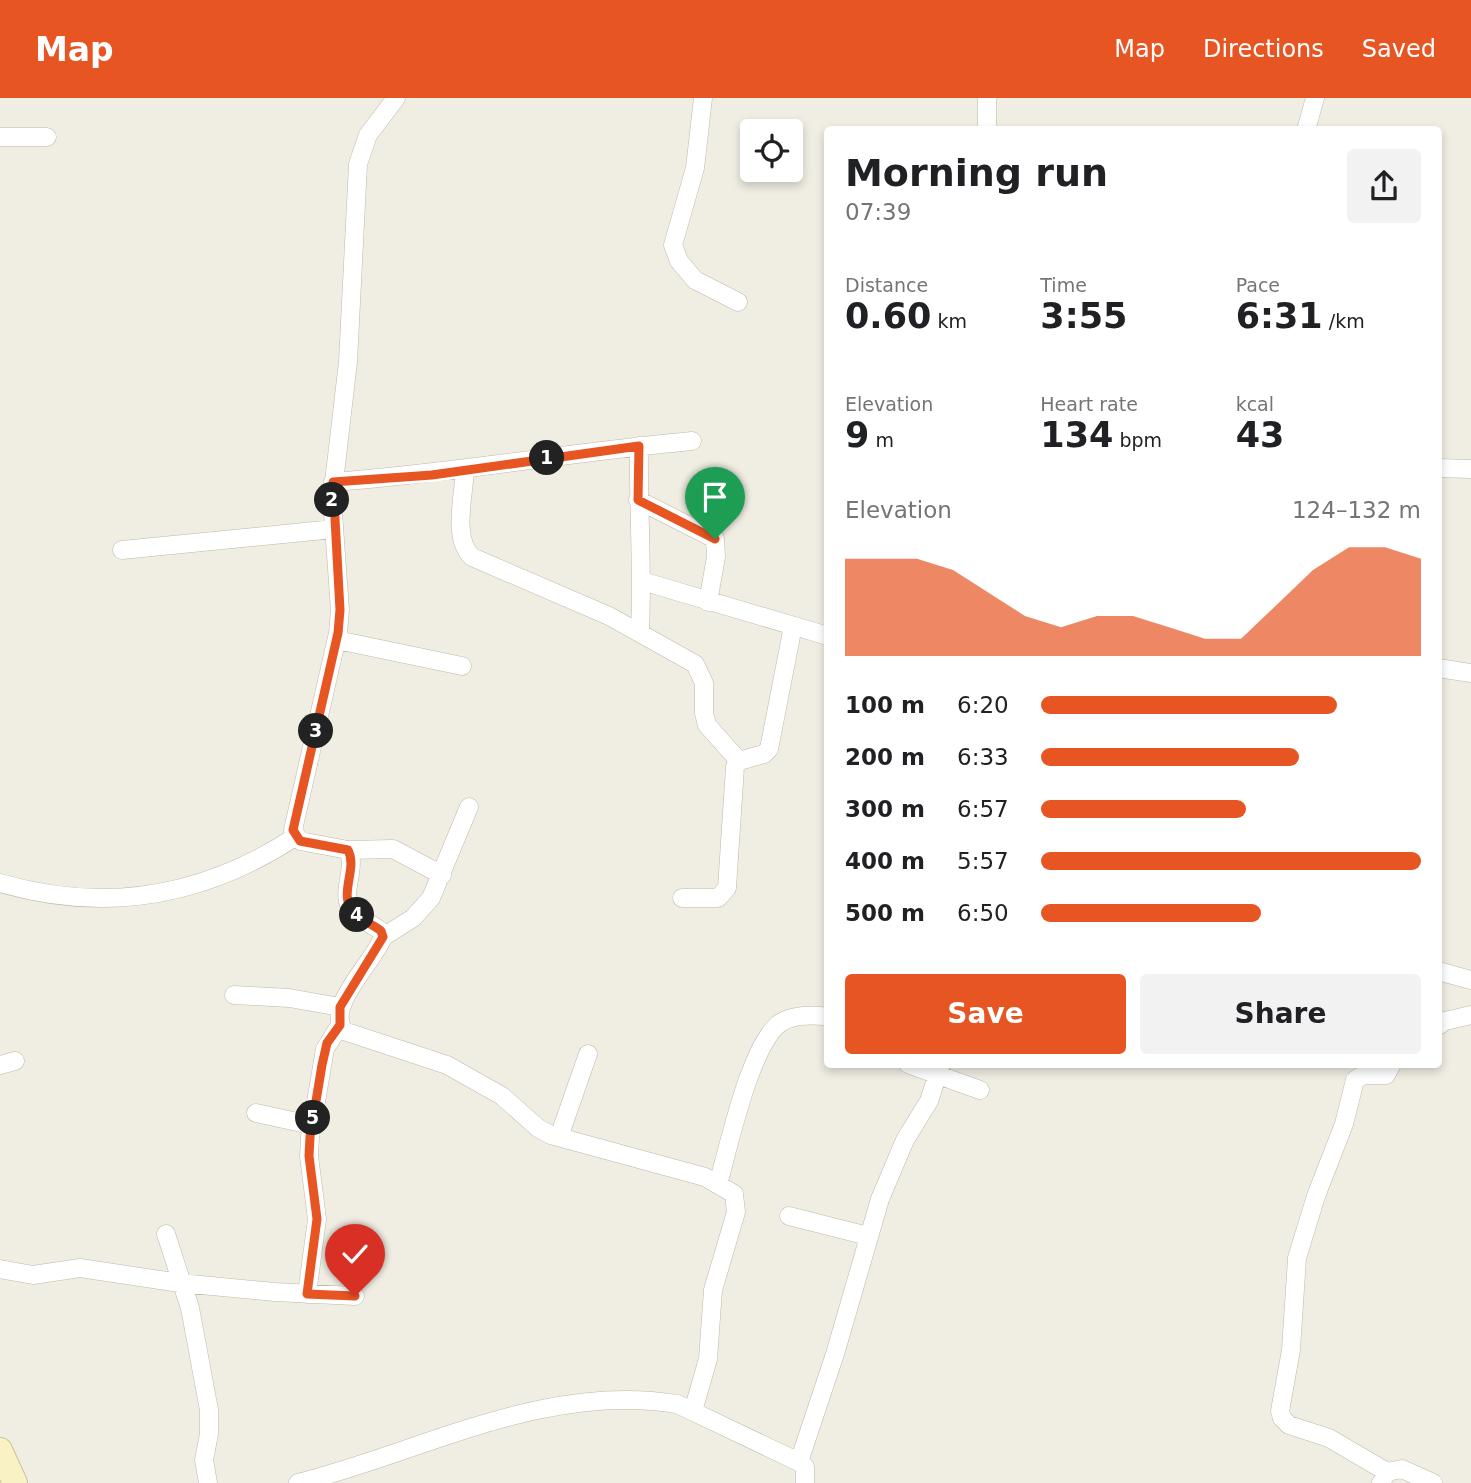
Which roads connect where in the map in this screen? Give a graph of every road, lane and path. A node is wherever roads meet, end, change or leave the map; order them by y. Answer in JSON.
{"nodes":[{"id":1,"x":396,"y":98,"type":"edge"},
{"id":2,"x":703,"y":98,"type":"edge"},
{"id":3,"x":987,"y":98,"type":"edge"},
{"id":4,"x":1315,"y":98,"type":"edge"},
{"id":5,"x":987,"y":126,"type":"edge"},
{"id":6,"x":1307,"y":126,"type":"edge"},
{"id":7,"x":0,"y":137,"type":"edge"},
{"id":8,"x":47,"y":137,"type":"dead end"},
{"id":9,"x":738,"y":302,"type":"dead end"},
{"id":10,"x":692,"y":441,"type":"dead end"},
{"id":11,"x":639,"y":446,"type":"junction"},
{"id":12,"x":1442,"y":468,"type":"edge"},
{"id":13,"x":1471,"y":469,"type":"edge"},
{"id":14,"x":465,"y":470,"type":"junction"},
{"id":15,"x":333,"y":482,"type":"junction"},
{"id":16,"x":638,"y":500,"type":"junction"},
{"id":17,"x":334,"y":528,"type":"junction"},
{"id":18,"x":122,"y":550,"type":"dead end"},
{"id":19,"x":642,"y":581,"type":"junction"},
{"id":20,"x":708,"y":601,"type":"junction"},
{"id":21,"x":793,"y":626,"type":"junction"},
{"id":22,"x":640,"y":631,"type":"junction"},
{"id":23,"x":824,"y":635,"type":"edge"},
{"id":24,"x":337,"y":640,"type":"junction"},
{"id":25,"x":462,"y":666,"type":"dead end"},
{"id":26,"x":1442,"y":669,"type":"edge"},
{"id":27,"x":1471,"y":673,"type":"edge"},
{"id":28,"x":739,"y":761,"type":"junction"},
{"id":29,"x":469,"y":807,"type":"dead end"},
{"id":30,"x":295,"y":837,"type":"junction"},
{"id":31,"x":348,"y":850,"type":"junction"},
{"id":32,"x":442,"y":875,"type":"junction"},
{"id":33,"x":0,"y":884,"type":"edge"},
{"id":34,"x":682,"y":898,"type":"dead end"},
{"id":35,"x":383,"y":937,"type":"junction"},
{"id":36,"x":1442,"y":972,"type":"edge"},
{"id":37,"x":1471,"y":980,"type":"edge"},
{"id":38,"x":233,"y":995,"type":"dead end"},
{"id":39,"x":340,"y":1007,"type":"junction"},
{"id":40,"x":1471,"y":1015,"type":"edge"},
{"id":41,"x":824,"y":1017,"type":"edge"},
{"id":42,"x":1442,"y":1023,"type":"edge"},
{"id":43,"x":340,"y":1025,"type":"junction"},
{"id":44,"x":588,"y":1054,"type":"dead end"},
{"id":45,"x":1390,"y":1068,"type":"edge"},
{"id":46,"x":940,"y":1070,"type":"edge"},
{"id":47,"x":980,"y":1090,"type":"dead end"},
{"id":48,"x":256,"y":1113,"type":"dead end"},
{"id":49,"x":312,"y":1125,"type":"junction"},
{"id":50,"x":559,"y":1137,"type":"junction"},
{"id":51,"x":718,"y":1184,"type":"junction"},
{"id":52,"x":789,"y":1216,"type":"dead end"},
{"id":53,"x":166,"y":1234,"type":"dead end"},
{"id":54,"x":868,"y":1236,"type":"junction"},
{"id":55,"x":0,"y":1269,"type":"edge"},
{"id":56,"x":180,"y":1283,"type":"junction"},
{"id":57,"x":307,"y":1294,"type":"junction"},
{"id":58,"x":355,"y":1296,"type":"dead end"},
{"id":59,"x":692,"y":1411,"type":"junction"},
{"id":60,"x":0,"y":1450,"type":"edge"},
{"id":61,"x":799,"y":1462,"type":"junction"},
{"id":62,"x":1384,"y":1477,"type":"edge"},
{"id":63,"x":15,"y":1483,"type":"edge"},
{"id":64,"x":208,"y":1483,"type":"edge"},
{"id":65,"x":298,"y":1483,"type":"edge"},
{"id":66,"x":805,"y":1483,"type":"edge"},
{"id":67,"x":1433,"y":1483,"type":"edge"}],
"edges":[{"from":1,"to":15,"type":"street"},
{"from":2,"to":9,"type":"street"},
{"from":3,"to":5,"type":"street"},
{"from":4,"to":6,"type":"street"},
{"from":7,"to":8,"type":"street"},
{"from":10,"to":11,"type":"street"},
{"from":11,"to":14,"type":"street"},
{"from":11,"to":16,"type":"street"},
{"from":12,"to":13,"type":"street"},
{"from":14,"to":15,"type":"street"},
{"from":14,"to":22,"type":"street"},
{"from":15,"to":17,"type":"street"},
{"from":16,"to":19,"type":"street"},
{"from":16,"to":20,"type":"street"},
{"from":17,"to":18,"type":"street"},
{"from":17,"to":24,"type":"street"},
{"from":19,"to":20,"type":"street"},
{"from":19,"to":22,"type":"street"},
{"from":20,"to":21,"type":"street"},
{"from":21,"to":23,"type":"street"},
{"from":21,"to":28,"type":"street"},
{"from":22,"to":28,"type":"street"},
{"from":24,"to":25,"type":"street"},
{"from":24,"to":30,"type":"street"},
{"from":26,"to":27,"type":"street"},
{"from":28,"to":34,"type":"street"},
{"from":29,"to":32,"type":"street"},
{"from":30,"to":31,"type":"street"},
{"from":30,"to":33,"type":"street"},
{"from":31,"to":32,"type":"street"},
{"from":31,"to":35,"type":"street"},
{"from":32,"to":35,"type":"street"},
{"from":35,"to":39,"type":"street"},
{"from":36,"to":37,"type":"street"},
{"from":38,"to":39,"type":"street"},
{"from":39,"to":43,"type":"street"},
{"from":40,"to":42,"type":"street"},
{"from":41,"to":51,"type":"street"},
{"from":43,"to":49,"type":"street"},
{"from":43,"to":50,"type":"street"},
{"from":44,"to":50,"type":"street"},
{"from":45,"to":62,"type":"street"},
{"from":46,"to":47,"type":"street"},
{"from":46,"to":54,"type":"street"},
{"from":48,"to":49,"type":"street"},
{"from":49,"to":57,"type":"street"},
{"from":50,"to":51,"type":"street"},
{"from":51,"to":59,"type":"street"},
{"from":52,"to":54,"type":"street"},
{"from":53,"to":56,"type":"street"},
{"from":54,"to":61,"type":"street"},
{"from":55,"to":56,"type":"street"},
{"from":56,"to":57,"type":"street"},
{"from":56,"to":64,"type":"street"},
{"from":57,"to":58,"type":"street"},
{"from":59,"to":61,"type":"street"},
{"from":59,"to":65,"type":"street"},
{"from":60,"to":63,"type":"main road"},
{"from":61,"to":66,"type":"street"},
{"from":62,"to":67,"type":"street"}]}
